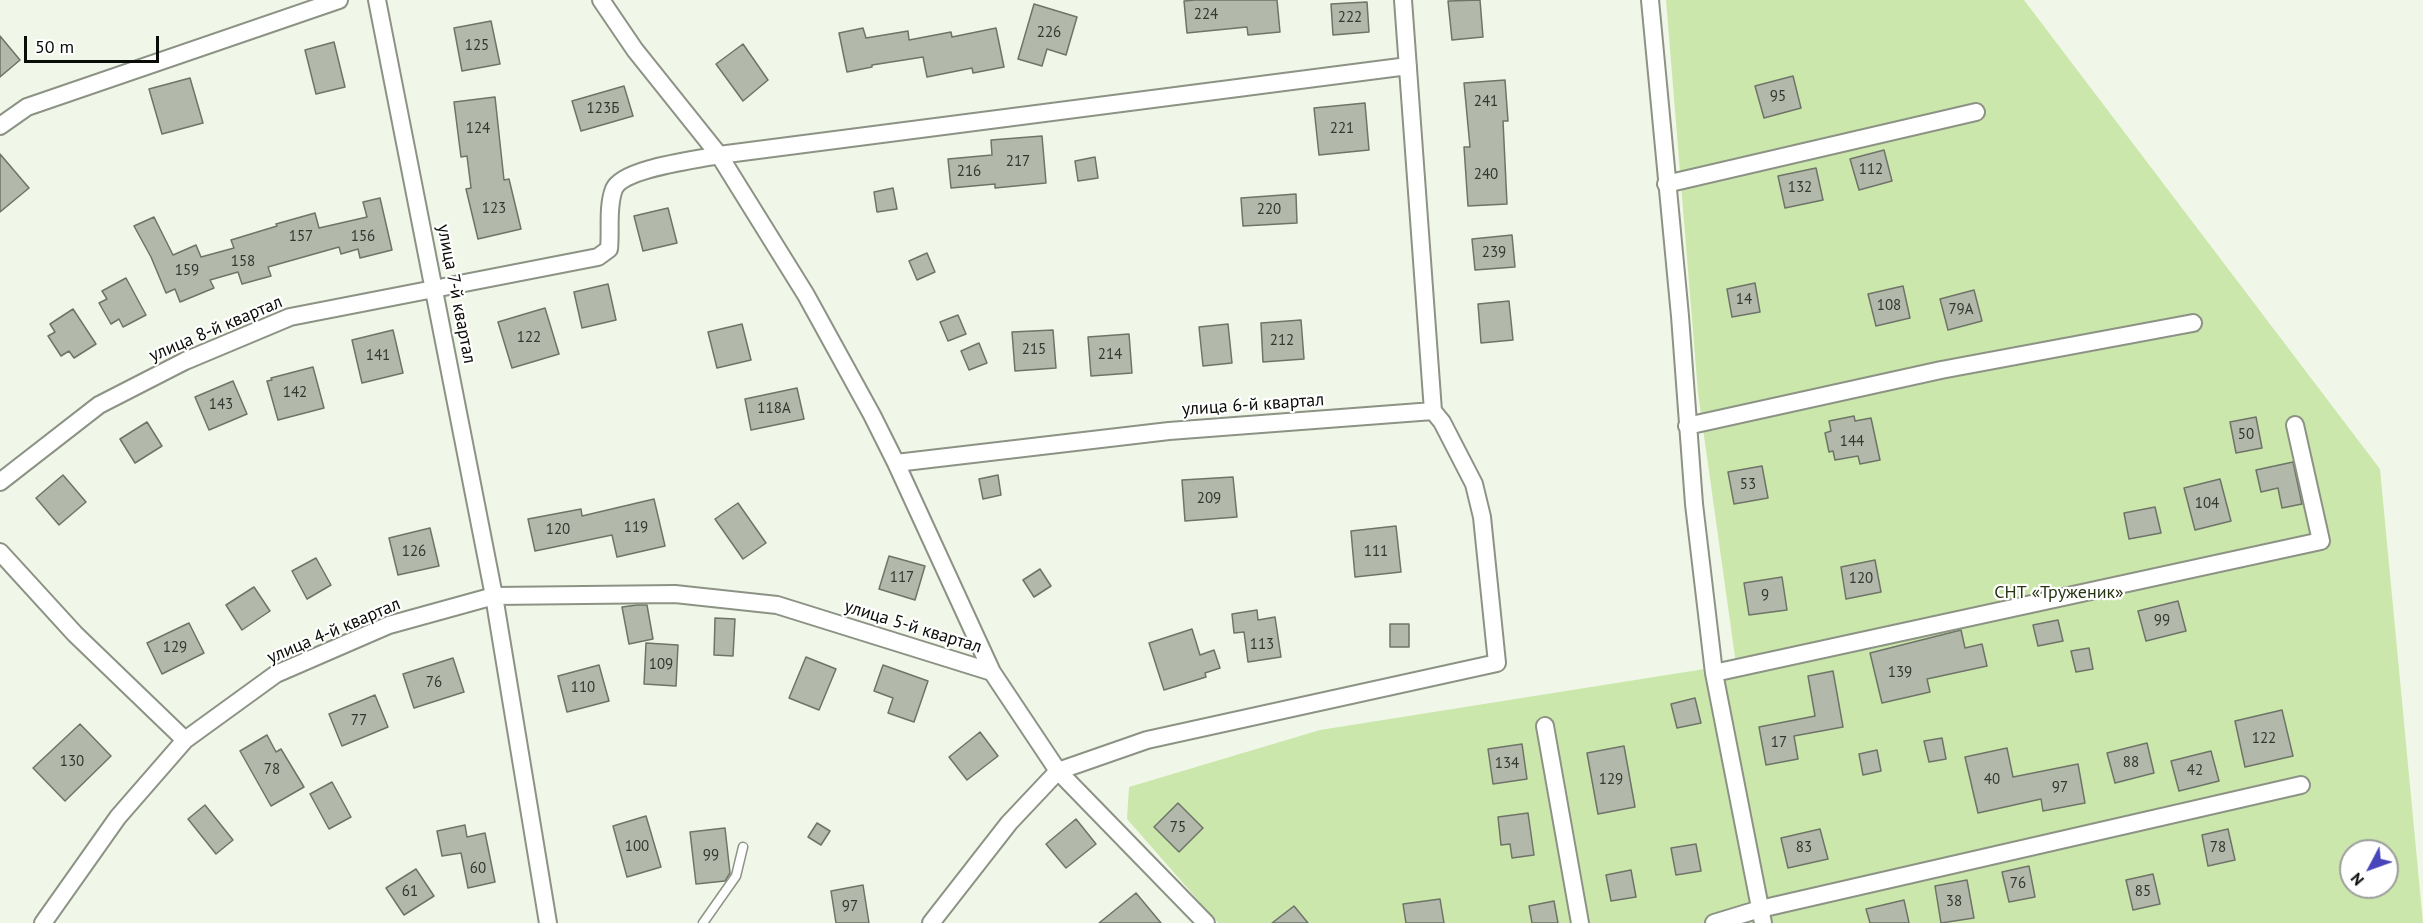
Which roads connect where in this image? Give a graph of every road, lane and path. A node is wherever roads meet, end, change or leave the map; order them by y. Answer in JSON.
{"nodes":[{"id":1,"x":339,"y":0,"type":"edge"},
{"id":2,"x":377,"y":0,"type":"edge"},
{"id":3,"x":601,"y":0,"type":"edge"},
{"id":4,"x":1403,"y":0,"type":"edge"},
{"id":5,"x":1650,"y":0,"type":"edge"},
{"id":6,"x":1408,"y":66,"type":"junction"},
{"id":7,"x":1976,"y":112,"type":"dead end"},
{"id":8,"x":0,"y":126,"type":"edge"},
{"id":9,"x":719,"y":155,"type":"junction"},
{"id":10,"x":1666,"y":184,"type":"junction"},
{"id":11,"x":435,"y":289,"type":"junction"},
{"id":12,"x":2193,"y":323,"type":"dead end"},
{"id":13,"x":1433,"y":411,"type":"junction"},
{"id":14,"x":2295,"y":425,"type":"dead end"},
{"id":15,"x":1687,"y":426,"type":"junction"},
{"id":16,"x":896,"y":463,"type":"junction"},
{"id":17,"x":0,"y":482,"type":"edge"},
{"id":18,"x":0,"y":552,"type":"edge"},
{"id":19,"x":494,"y":596,"type":"junction"},
{"id":20,"x":992,"y":672,"type":"junction"},
{"id":21,"x":1714,"y":673,"type":"junction"},
{"id":22,"x":1545,"y":726,"type":"dead end"},
{"id":23,"x":185,"y":740,"type":"junction"},
{"id":24,"x":1058,"y":771,"type":"junction"},
{"id":25,"x":2301,"y":785,"type":"dead end"},
{"id":26,"x":743,"y":846,"type":"dead end"},
{"id":27,"x":1762,"y":916,"type":"edge"},
{"id":28,"x":44,"y":923,"type":"edge"},
{"id":29,"x":548,"y":923,"type":"edge"},
{"id":30,"x":703,"y":923,"type":"edge"},
{"id":31,"x":931,"y":923,"type":"edge"},
{"id":32,"x":1206,"y":923,"type":"edge"},
{"id":33,"x":1580,"y":923,"type":"edge"},
{"id":34,"x":1714,"y":923,"type":"edge"}],
"edges":[{"from":1,"to":8,"type":"street"},
{"from":2,"to":11,"type":"street","name":"улица 7-й квартал"},
{"from":3,"to":9,"type":"street"},
{"from":4,"to":6,"type":"street"},
{"from":5,"to":10,"type":"street"},
{"from":6,"to":9,"type":"street"},
{"from":6,"to":13,"type":"street"},
{"from":7,"to":10,"type":"street"},
{"from":9,"to":11,"type":"street","name":"улица 8-й квартал"},
{"from":9,"to":16,"type":"street"},
{"from":10,"to":15,"type":"street"},
{"from":11,"to":17,"type":"street","name":"улица 8-й квартал"},
{"from":11,"to":19,"type":"street","name":"улица 7-й квартал"},
{"from":12,"to":15,"type":"street"},
{"from":13,"to":16,"type":"street","name":"улица 6-й квартал"},
{"from":13,"to":24,"type":"street"},
{"from":14,"to":21,"type":"street"},
{"from":15,"to":21,"type":"street"},
{"from":16,"to":20,"type":"street"},
{"from":18,"to":23,"type":"street"},
{"from":19,"to":20,"type":"street","name":"улица 5-й квартал"},
{"from":19,"to":23,"type":"street","name":"улица 4-й квартал"},
{"from":19,"to":29,"type":"street","name":"улица 7-й квартал"},
{"from":20,"to":24,"type":"street","name":"улица 5-й квартал"},
{"from":21,"to":27,"type":"street"},
{"from":22,"to":33,"type":"street"},
{"from":23,"to":28,"type":"street","name":"улица 4-й квартал"},
{"from":24,"to":31,"type":"street"},
{"from":24,"to":32,"type":"street","name":"улица 5-й квартал"},
{"from":25,"to":27,"type":"street"},
{"from":26,"to":30,"type":"lane"},
{"from":27,"to":34,"type":"street"}]}
